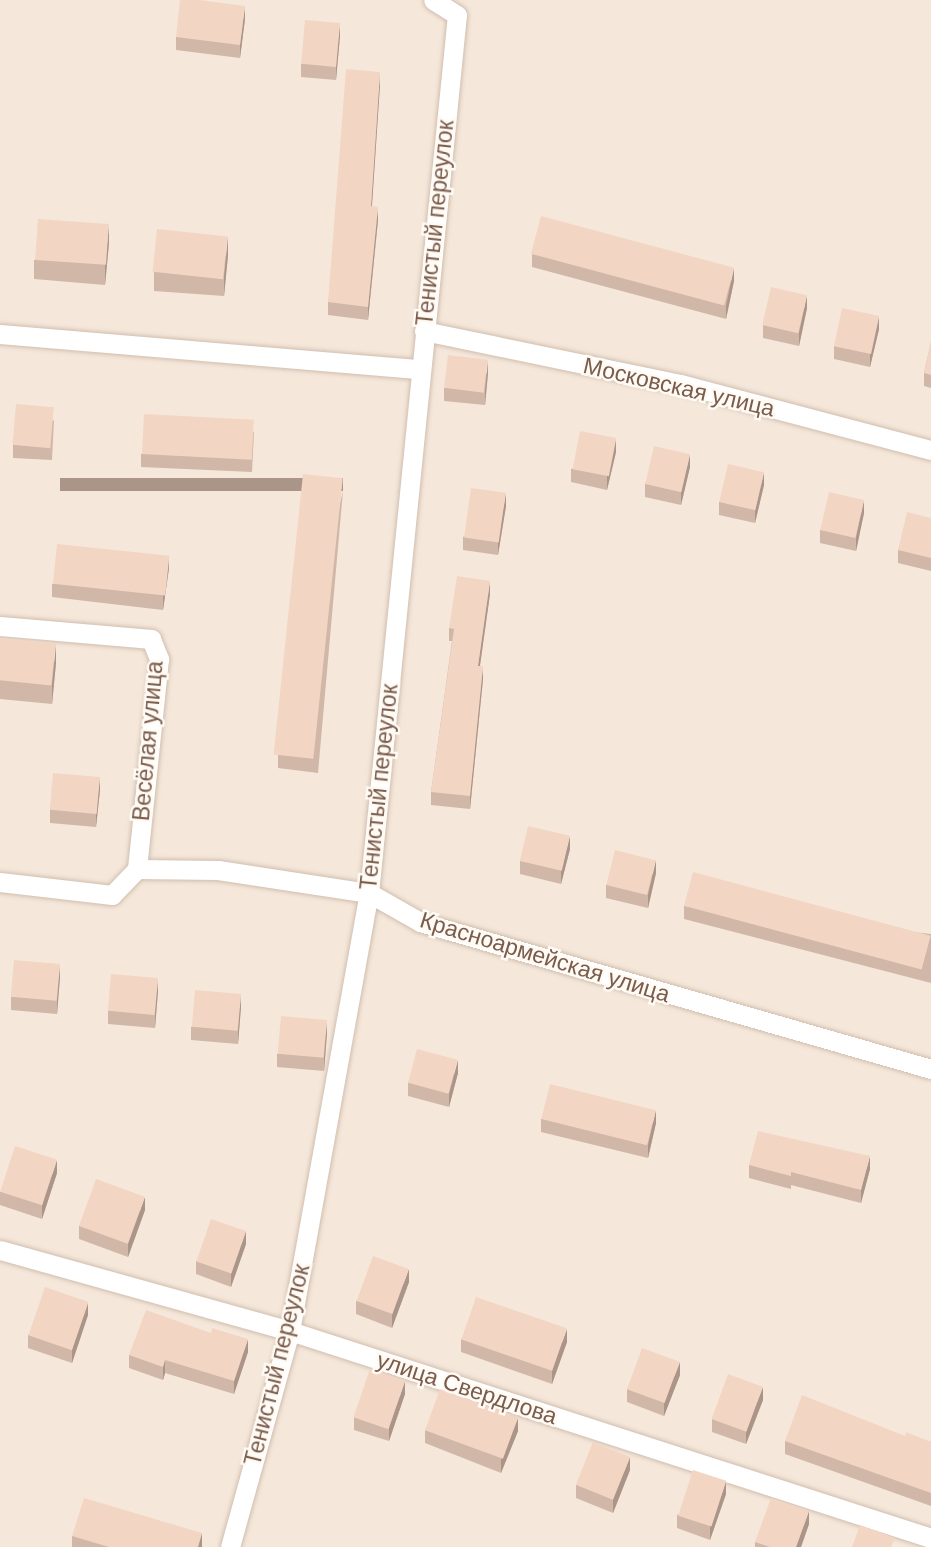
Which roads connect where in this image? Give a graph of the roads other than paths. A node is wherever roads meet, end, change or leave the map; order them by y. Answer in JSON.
{"nodes":[{"id":1,"x":433,"y":0,"type":"edge"},
{"id":2,"x":424,"y":331,"type":"junction"},
{"id":3,"x":0,"y":334,"type":"edge"},
{"id":4,"x":420,"y":369,"type":"junction"},
{"id":5,"x":931,"y":450,"type":"edge"},
{"id":6,"x":0,"y":626,"type":"edge"},
{"id":7,"x":137,"y":869,"type":"junction"},
{"id":8,"x":0,"y":882,"type":"edge"},
{"id":9,"x":369,"y":893,"type":"junction"},
{"id":10,"x":931,"y":1069,"type":"edge"},
{"id":11,"x":0,"y":1250,"type":"edge"},
{"id":12,"x":290,"y":1331,"type":"junction"},
{"id":13,"x":931,"y":1538,"type":"edge"},
{"id":14,"x":230,"y":1547,"type":"edge"}],
"edges":[{"from":1,"to":2,"type":"street","name":"Тенистый переулок"},
{"from":2,"to":4,"type":"street","name":"Тенистый переулок"},
{"from":2,"to":5,"type":"street","name":"Московская улица"},
{"from":3,"to":4,"type":"street"},
{"from":4,"to":9,"type":"street","name":"Тенистый переулок"},
{"from":6,"to":7,"type":"street","name":"Весёлая улица"},
{"from":7,"to":8,"type":"street"},
{"from":7,"to":9,"type":"street","name":"Красноармейская улица"},
{"from":9,"to":10,"type":"street","name":"Красноармейская улица"},
{"from":9,"to":12,"type":"street","name":"Тенистый переулок"},
{"from":11,"to":12,"type":"street","name":"улица Свердлова"},
{"from":12,"to":13,"type":"street","name":"улица Свердлова"},
{"from":12,"to":14,"type":"street","name":"Тенистый переулок"}]}
